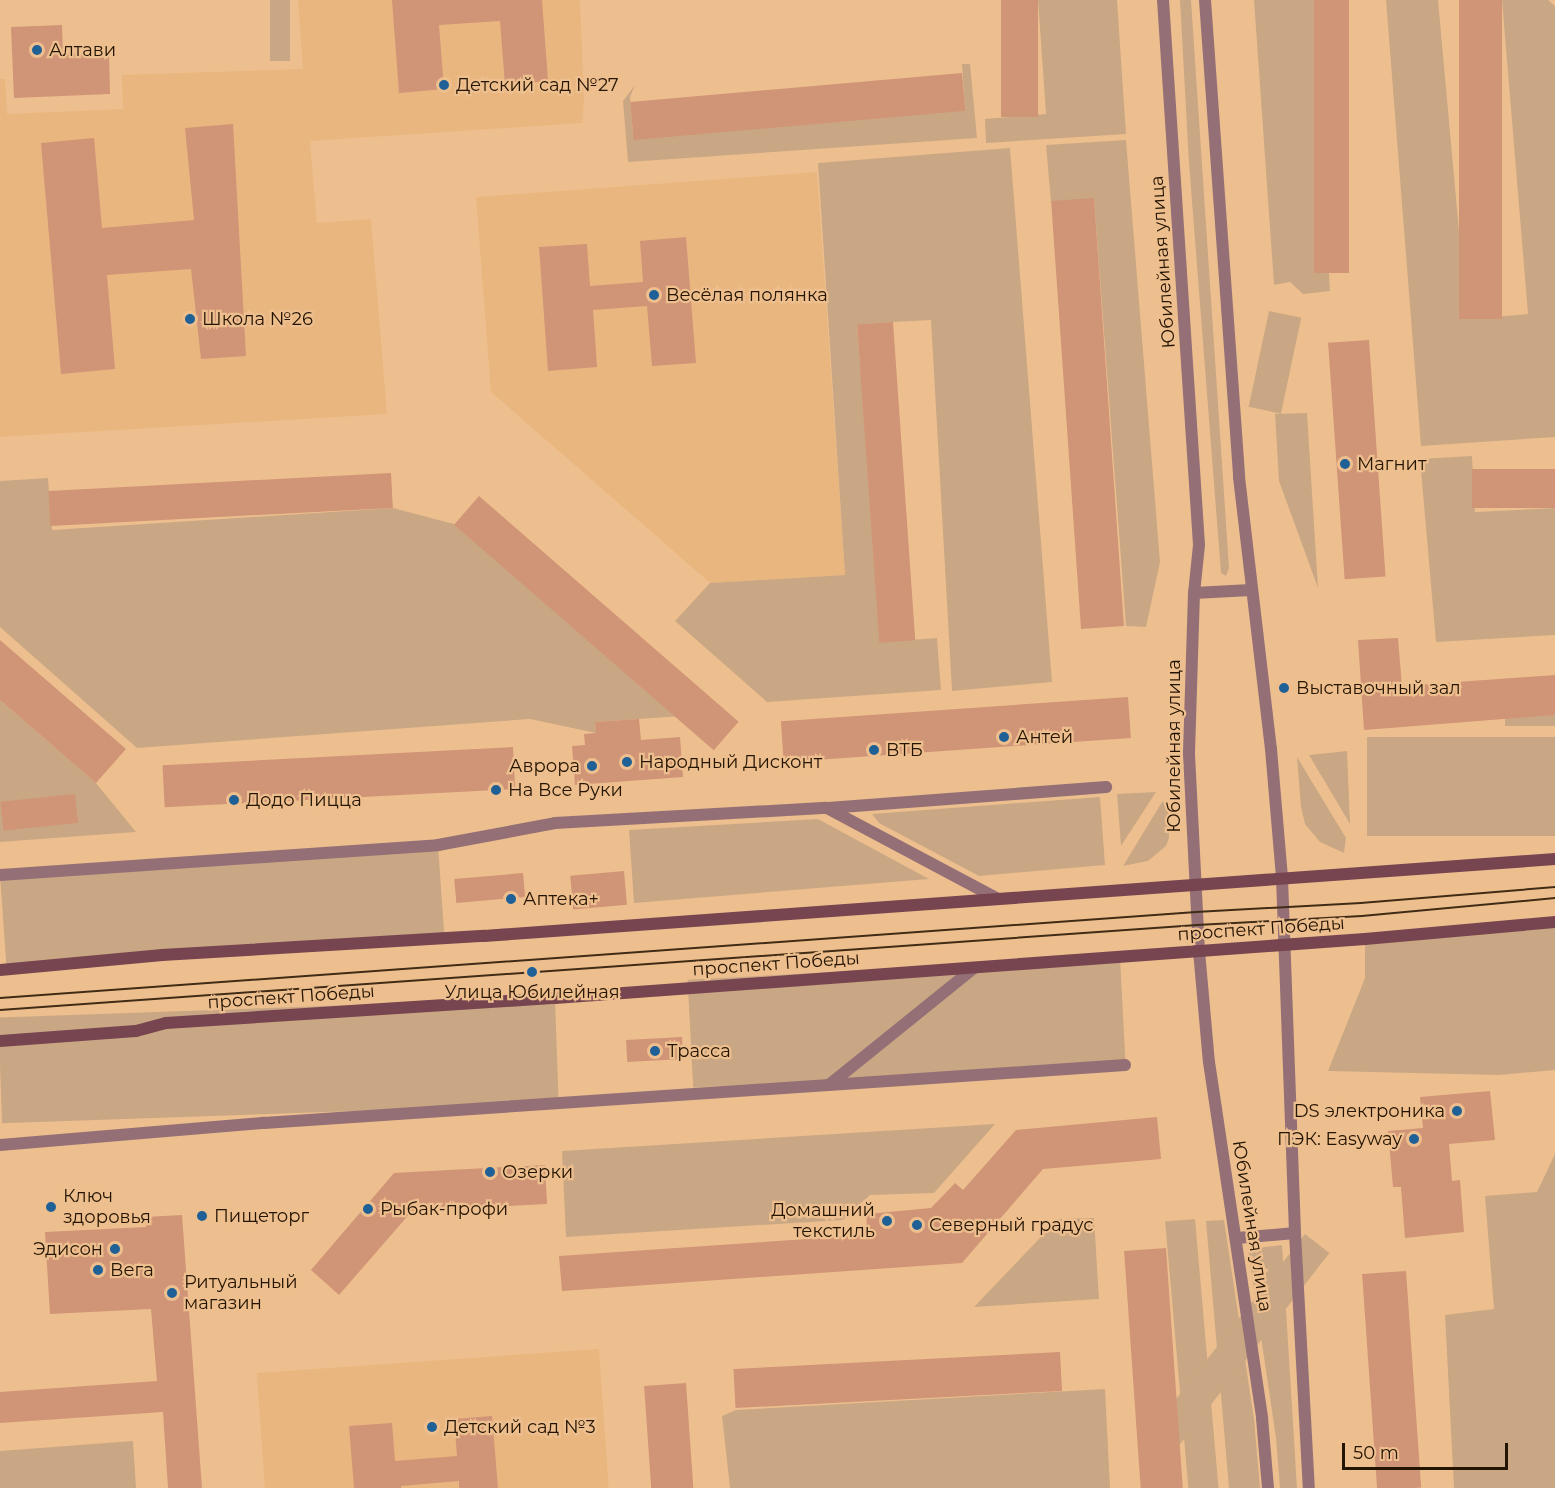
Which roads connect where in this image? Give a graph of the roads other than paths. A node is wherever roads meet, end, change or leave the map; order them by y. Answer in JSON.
{"nodes":[{"id":1,"x":1163,"y":0,"type":"edge"},
{"id":2,"x":1205,"y":0,"type":"edge"},
{"id":3,"x":1251,"y":590,"type":"junction"},
{"id":4,"x":1194,"y":593,"type":"junction"},
{"id":5,"x":1106,"y":787,"type":"dead end"},
{"id":6,"x":827,"y":808,"type":"junction"},
{"id":7,"x":1555,"y":859,"type":"edge"},
{"id":8,"x":0,"y":875,"type":"edge"},
{"id":9,"x":1282,"y":878,"type":"junction"},
{"id":10,"x":1194,"y":885,"type":"junction"},
{"id":11,"x":998,"y":899,"type":"junction"},
{"id":12,"x":1555,"y":922,"type":"edge"},
{"id":13,"x":1286,"y":945,"type":"junction"},
{"id":14,"x":1199,"y":951,"type":"junction"},
{"id":15,"x":974,"y":968,"type":"junction"},
{"id":16,"x":0,"y":970,"type":"edge"},
{"id":17,"x":0,"y":1041,"type":"edge"},
{"id":18,"x":1125,"y":1065,"type":"dead end"},
{"id":19,"x":829,"y":1085,"type":"junction"},
{"id":20,"x":0,"y":1145,"type":"edge"},
{"id":21,"x":1294,"y":1233,"type":"junction"},
{"id":22,"x":1237,"y":1238,"type":"junction"},
{"id":23,"x":1268,"y":1488,"type":"edge"},
{"id":24,"x":1309,"y":1488,"type":"edge"}],
"edges":[{"from":1,"to":4,"type":"street","name":"Юбилейная улица"},
{"from":2,"to":3,"type":"street","name":"Юбилейная улица"},
{"from":3,"to":4,"type":"street"},
{"from":3,"to":9,"type":"street","name":"Юбилейная улица"},
{"from":4,"to":10,"type":"street","name":"Юбилейная улица"},
{"from":5,"to":6,"type":"street"},
{"from":6,"to":8,"type":"street"},
{"from":6,"to":11,"type":"street"},
{"from":7,"to":9,"type":"main road"},
{"from":9,"to":10,"type":"main road"},
{"from":9,"to":13,"type":"street","name":"Юбилейная улица"},
{"from":10,"to":11,"type":"main road"},
{"from":10,"to":14,"type":"street","name":"Юбилейная улица"},
{"from":11,"to":16,"type":"main road"},
{"from":12,"to":13,"type":"main road","name":"проспект Победы"},
{"from":13,"to":14,"type":"main road","name":"проспект Победы"},
{"from":13,"to":21,"type":"street","name":"Юбилейная улица"},
{"from":14,"to":15,"type":"main road","name":"проспект Победы"},
{"from":14,"to":22,"type":"street","name":"Юбилейная улица"},
{"from":15,"to":17,"type":"main road","name":"проспект Победы"},
{"from":15,"to":19,"type":"street"},
{"from":18,"to":19,"type":"street"},
{"from":19,"to":20,"type":"street"},
{"from":21,"to":22,"type":"street"},
{"from":21,"to":24,"type":"street","name":"Юбилейная улица"},
{"from":22,"to":23,"type":"street","name":"Юбилейная улица"}]}
